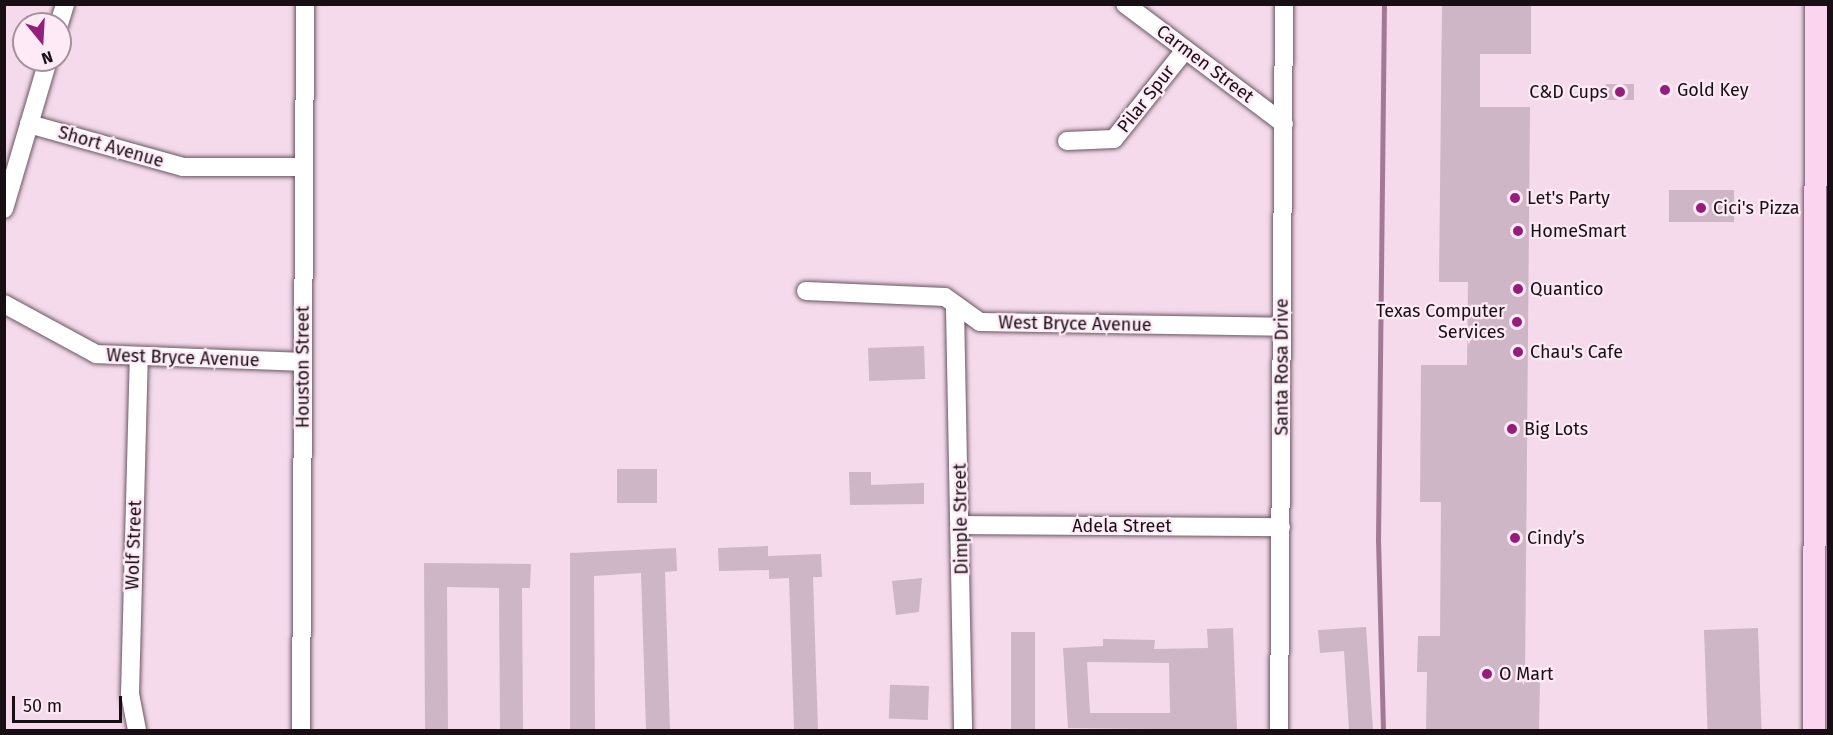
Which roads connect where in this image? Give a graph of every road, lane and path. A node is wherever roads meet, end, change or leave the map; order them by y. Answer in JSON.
{"nodes":[{"id":1,"x":305,"y":4,"type":"edge"},
{"id":2,"x":1125,"y":4,"type":"edge"},
{"id":3,"x":1284,"y":4,"type":"edge"},
{"id":4,"x":1816,"y":4,"type":"edge"},
{"id":5,"x":1185,"y":50,"type":"junction"},
{"id":6,"x":45,"y":72,"type":"edge"},
{"id":7,"x":30,"y":124,"type":"junction"},
{"id":8,"x":1284,"y":124,"type":"junction"},
{"id":9,"x":1067,"y":141,"type":"dead end"},
{"id":10,"x":302,"y":167,"type":"junction"},
{"id":11,"x":4,"y":209,"type":"edge"},
{"id":12,"x":806,"y":291,"type":"dead end"},
{"id":13,"x":4,"y":303,"type":"edge"},
{"id":14,"x":955,"y":308,"type":"junction"},
{"id":15,"x":1282,"y":327,"type":"junction"},
{"id":16,"x":139,"y":358,"type":"junction"},
{"id":17,"x":303,"y":362,"type":"junction"},
{"id":18,"x":963,"y":525,"type":"junction"},
{"id":19,"x":1281,"y":526,"type":"junction"},
{"id":20,"x":137,"y":730,"type":"edge"},
{"id":21,"x":301,"y":730,"type":"edge"},
{"id":22,"x":963,"y":730,"type":"edge"},
{"id":23,"x":1279,"y":730,"type":"edge"},
{"id":24,"x":1814,"y":730,"type":"edge"}],
"edges":[{"from":1,"to":10,"type":"street","name":"Houston Street"},
{"from":2,"to":5,"type":"street","name":"Carmen Street"},
{"from":3,"to":8,"type":"street","name":"Santa Rosa Drive"},
{"from":4,"to":24,"type":"main road"},
{"from":5,"to":8,"type":"street","name":"Carmen Street"},
{"from":5,"to":9,"type":"street","name":"Pilar Spur"},
{"from":6,"to":7,"type":"street"},
{"from":7,"to":10,"type":"street","name":"Short Avenue"},
{"from":7,"to":11,"type":"street"},
{"from":8,"to":15,"type":"street","name":"Santa Rosa Drive"},
{"from":10,"to":17,"type":"street","name":"Houston Street"},
{"from":12,"to":14,"type":"street","name":"West Bryce Avenue"},
{"from":13,"to":16,"type":"street","name":"West Bryce Avenue"},
{"from":14,"to":15,"type":"street","name":"West Bryce Avenue"},
{"from":14,"to":18,"type":"street","name":"Dimple Street"},
{"from":15,"to":19,"type":"street","name":"Santa Rosa Drive"},
{"from":16,"to":17,"type":"street","name":"West Bryce Avenue"},
{"from":16,"to":20,"type":"street","name":"Wolf Street"},
{"from":17,"to":21,"type":"street","name":"Houston Street"},
{"from":18,"to":19,"type":"street","name":"Adela Street"},
{"from":18,"to":22,"type":"street","name":"Dimple Street"},
{"from":19,"to":23,"type":"street","name":"Santa Rosa Drive"}]}
